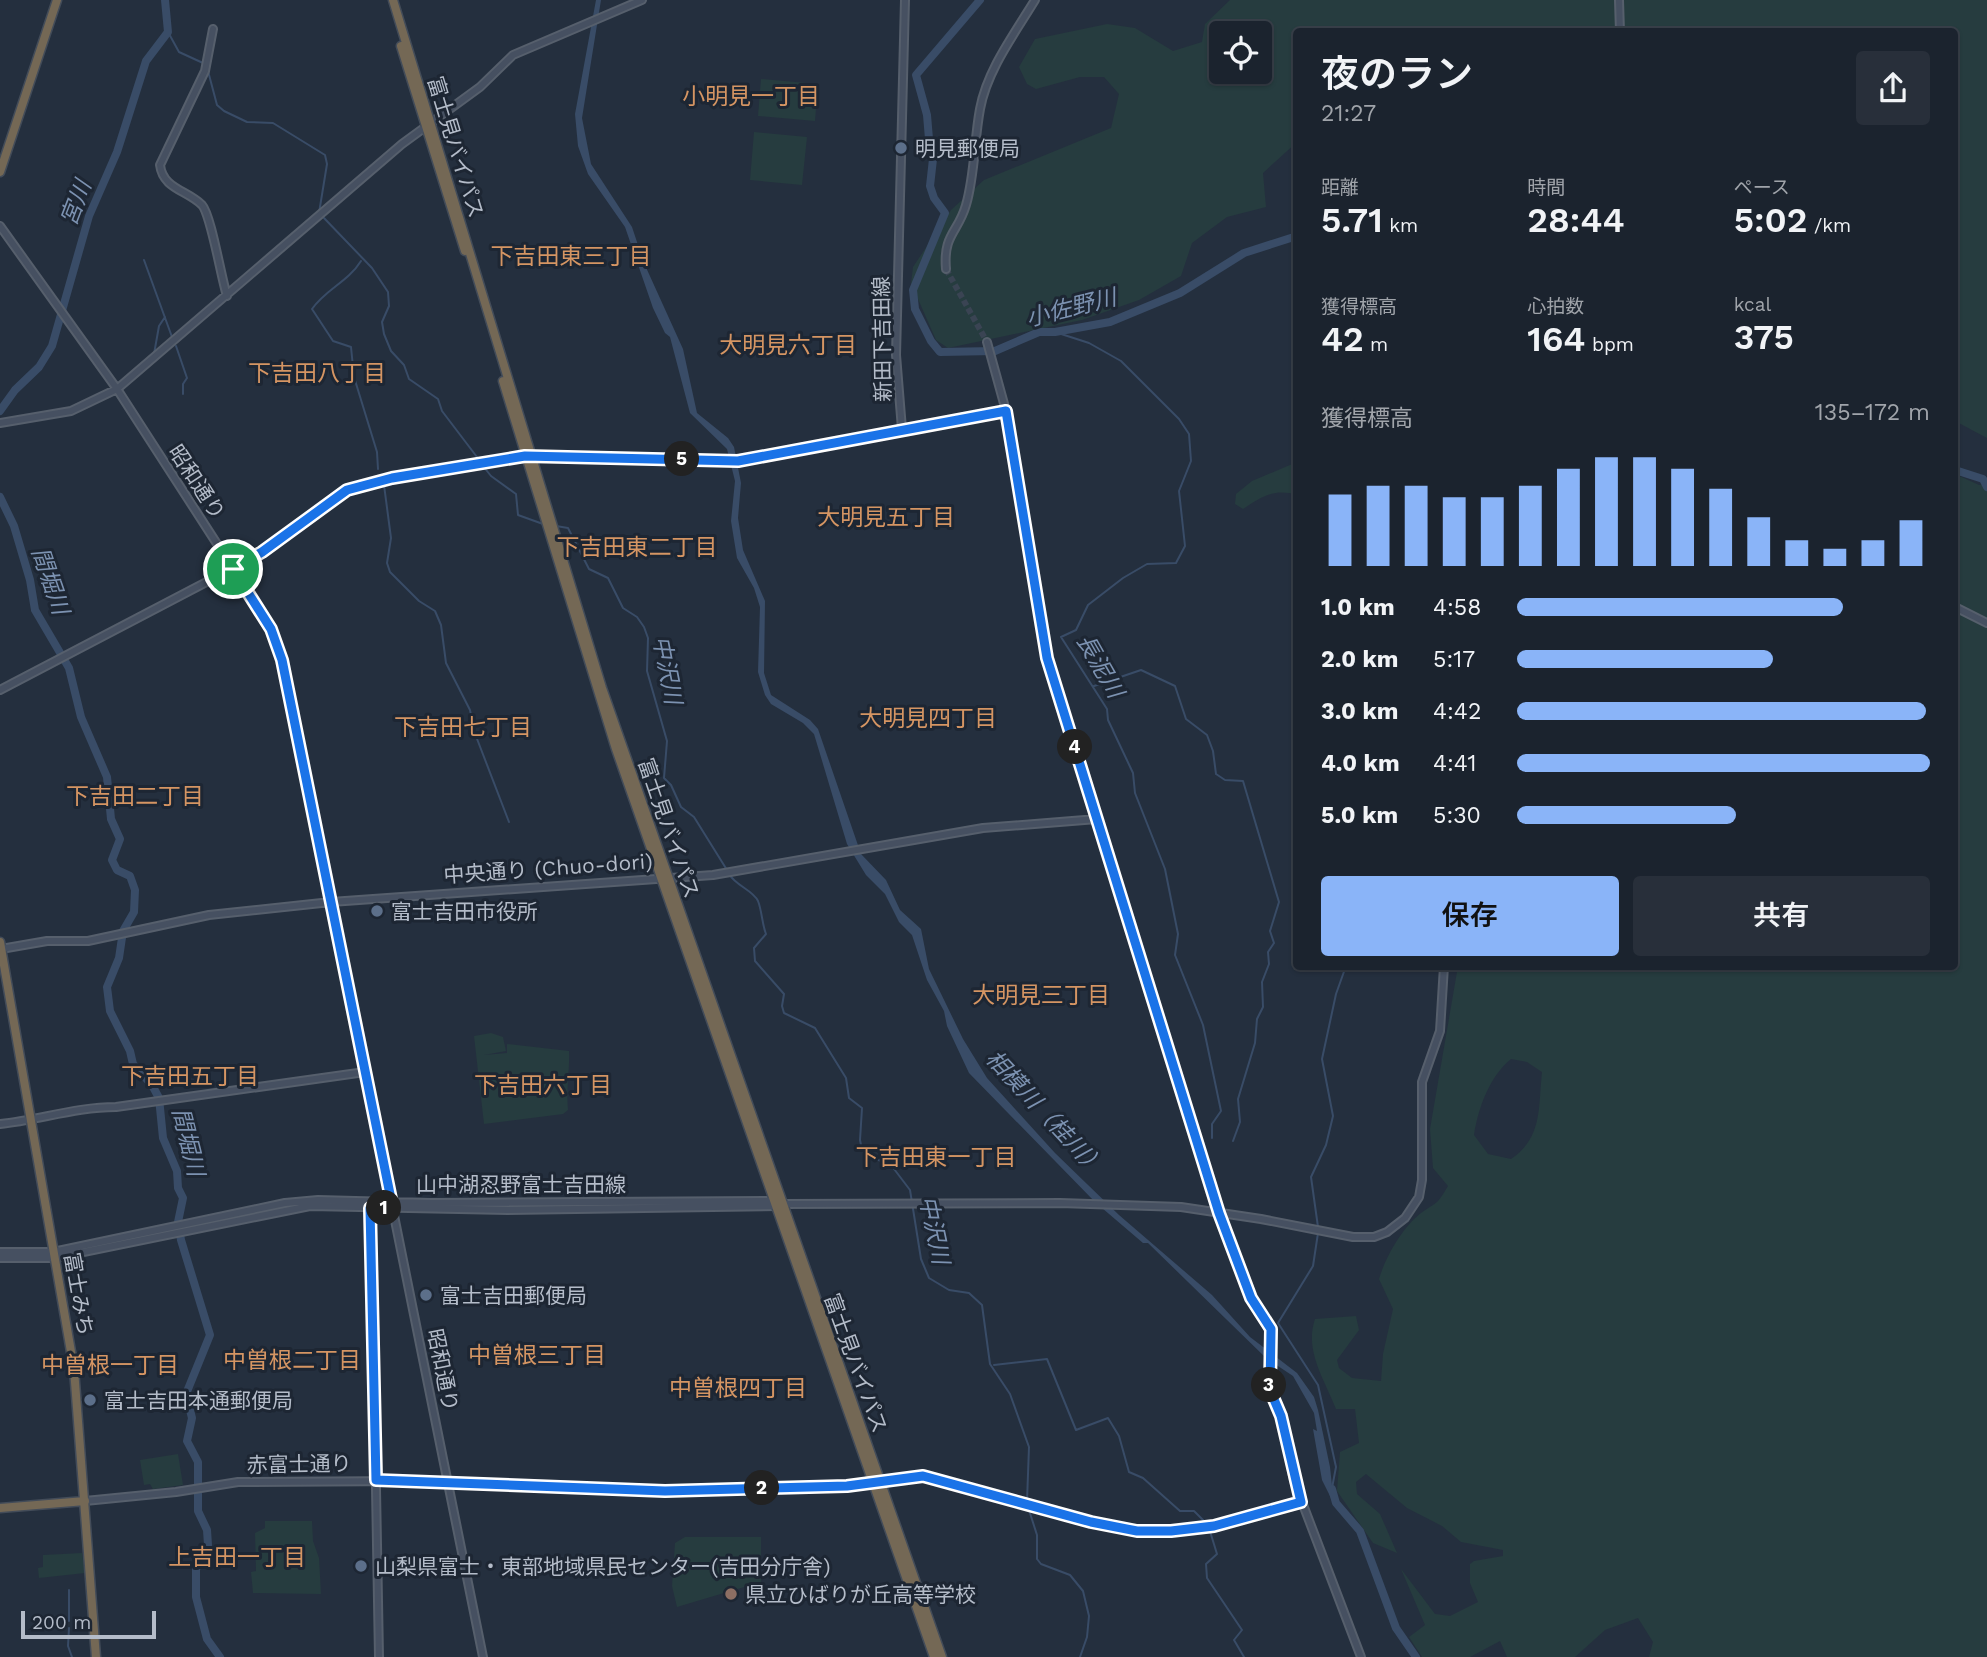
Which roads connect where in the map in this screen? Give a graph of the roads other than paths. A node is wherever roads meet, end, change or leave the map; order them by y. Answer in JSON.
{"nodes":[{"id":1,"x":57,"y":0,"type":"edge"},
{"id":2,"x":387,"y":0,"type":"edge"},
{"id":3,"x":393,"y":0,"type":"edge"},
{"id":4,"x":642,"y":0,"type":"edge"},
{"id":5,"x":905,"y":0,"type":"edge"},
{"id":6,"x":1035,"y":0,"type":"edge"},
{"id":7,"x":1619,"y":0,"type":"edge"},
{"id":8,"x":1620,"y":28,"type":"edge"},
{"id":9,"x":213,"y":29,"type":"dead end"},
{"id":10,"x":428,"y":126,"type":"junction"},
{"id":11,"x":0,"y":172,"type":"edge"},
{"id":12,"x":0,"y":226,"type":"edge"},
{"id":13,"x":946,"y":269,"type":"tunnel mouth"},
{"id":14,"x":227,"y":296,"type":"junction"},
{"id":15,"x":988,"y":345,"type":"tunnel mouth"},
{"id":16,"x":117,"y":389,"type":"junction"},
{"id":17,"x":1006,"y":411,"type":"junction"},
{"id":18,"x":1,"y":423,"type":"edge"},
{"id":19,"x":902,"y":429,"type":"junction"},
{"id":20,"x":529,"y":456,"type":"junction"},
{"id":21,"x":233,"y":569,"type":"junction"},
{"id":22,"x":1958,"y":608,"type":"edge"},
{"id":23,"x":1987,"y":623,"type":"edge"},
{"id":24,"x":0,"y":690,"type":"edge"},
{"id":25,"x":1097,"y":819,"type":"junction"},
{"id":26,"x":664,"y":878,"type":"junction"},
{"id":27,"x":331,"y":901,"type":"junction"},
{"id":28,"x":1,"y":945,"type":"edge"},
{"id":29,"x":1444,"y":970,"type":"edge"},
{"id":30,"x":365,"y":1072,"type":"junction"},
{"id":31,"x":31,"y":1121,"type":"junction"},
{"id":32,"x":0,"y":1124,"type":"edge"},
{"id":33,"x":778,"y":1204,"type":"junction"},
{"id":34,"x":392,"y":1205,"type":"junction"},
{"id":35,"x":370,"y":1208,"type":"junction"},
{"id":36,"x":1219,"y":1213,"type":"junction"},
{"id":37,"x":186,"y":1227,"type":"junction"},
{"id":38,"x":0,"y":1252,"type":"edge"},
{"id":39,"x":54,"y":1255,"type":"junction"},
{"id":40,"x":0,"y":1258,"type":"edge"},
{"id":41,"x":376,"y":1480,"type":"junction"},
{"id":42,"x":449,"y":1482,"type":"junction"},
{"id":43,"x":876,"y":1483,"type":"junction"},
{"id":44,"x":85,"y":1501,"type":"junction"},
{"id":45,"x":1301,"y":1502,"type":"junction"},
{"id":46,"x":0,"y":1508,"type":"edge"},
{"id":47,"x":96,"y":1657,"type":"edge"},
{"id":48,"x":379,"y":1657,"type":"edge"},
{"id":49,"x":483,"y":1657,"type":"edge"},
{"id":50,"x":934,"y":1657,"type":"edge"},
{"id":51,"x":942,"y":1657,"type":"edge"},
{"id":52,"x":1361,"y":1657,"type":"edge"}],
"edges":[{"from":1,"to":11,"type":"highway"},
{"from":2,"to":10,"type":"highway","name":"富士見バイパス"},
{"from":3,"to":10,"type":"highway","name":"富士見バイパス"},
{"from":4,"to":10,"type":"street"},
{"from":5,"to":19,"type":"street","name":"新田下吉田線"},
{"from":6,"to":13,"type":"street"},
{"from":7,"to":8,"type":"street"},
{"from":9,"to":14,"type":"street"},
{"from":10,"to":14,"type":"street"},
{"from":10,"to":20,"type":"highway","name":"富士見バイパス"},
{"from":12,"to":16,"type":"street","name":"昭和通り"},
{"from":14,"to":16,"type":"street"},
{"from":15,"to":17,"type":"street"},
{"from":16,"to":18,"type":"street"},
{"from":16,"to":21,"type":"street","name":"昭和通り"},
{"from":17,"to":19,"type":"street"},
{"from":17,"to":25,"type":"street"},
{"from":19,"to":20,"type":"street","name":"新田下吉田線"},
{"from":20,"to":21,"type":"street","name":"新田下吉田線"},
{"from":20,"to":26,"type":"highway","name":"富士見バイパス"},
{"from":21,"to":24,"type":"street","name":"新田下吉田線"},
{"from":21,"to":27,"type":"street","name":"昭和通り"},
{"from":22,"to":23,"type":"street"},
{"from":25,"to":26,"type":"street","name":"中央通り (Chuo-dori)"},
{"from":25,"to":36,"type":"street"},
{"from":26,"to":27,"type":"street","name":"中央通り (Chuo-dori)"},
{"from":26,"to":33,"type":"highway","name":"富士見バイパス"},
{"from":27,"to":28,"type":"street","name":"中央通り (Chuo-dori)"},
{"from":27,"to":30,"type":"street","name":"昭和通り"},
{"from":28,"to":31,"type":"highway","name":"富士みち"},
{"from":29,"to":36,"type":"street","name":"山中湖忍野富士吉田線"},
{"from":30,"to":31,"type":"street"},
{"from":30,"to":34,"type":"street","name":"昭和通り"},
{"from":31,"to":32,"type":"street"},
{"from":31,"to":39,"type":"highway","name":"富士みち"},
{"from":33,"to":34,"type":"street","name":"山中湖忍野富士吉田線"},
{"from":33,"to":36,"type":"street","name":"山中湖忍野富士吉田線"},
{"from":33,"to":43,"type":"highway","name":"富士見バイパス"},
{"from":34,"to":35,"type":"street","name":"山中湖忍野富士吉田線"},
{"from":34,"to":37,"type":"street","name":"山中湖忍野富士吉田線"},
{"from":34,"to":42,"type":"street","name":"昭和通り"},
{"from":35,"to":37,"type":"street","name":"山中湖忍野富士吉田線"},
{"from":35,"to":41,"type":"street"},
{"from":36,"to":45,"type":"street"},
{"from":37,"to":39,"type":"street","name":"山中湖忍野富士吉田線"},
{"from":38,"to":39,"type":"street"},
{"from":39,"to":40,"type":"street"},
{"from":39,"to":44,"type":"highway","name":"富士みち"},
{"from":41,"to":42,"type":"street","name":"赤富士通り"},
{"from":41,"to":44,"type":"street","name":"赤富士通り"},
{"from":41,"to":48,"type":"street"},
{"from":42,"to":43,"type":"street","name":"赤富士通り"},
{"from":42,"to":49,"type":"street","name":"昭和通り"},
{"from":43,"to":45,"type":"street","name":"赤富士通り"},
{"from":43,"to":50,"type":"highway","name":"富士見バイパス"},
{"from":43,"to":51,"type":"highway","name":"富士見バイパス"},
{"from":44,"to":46,"type":"highway"},
{"from":44,"to":47,"type":"highway","name":"富士みち"},
{"from":45,"to":52,"type":"street"}]}
